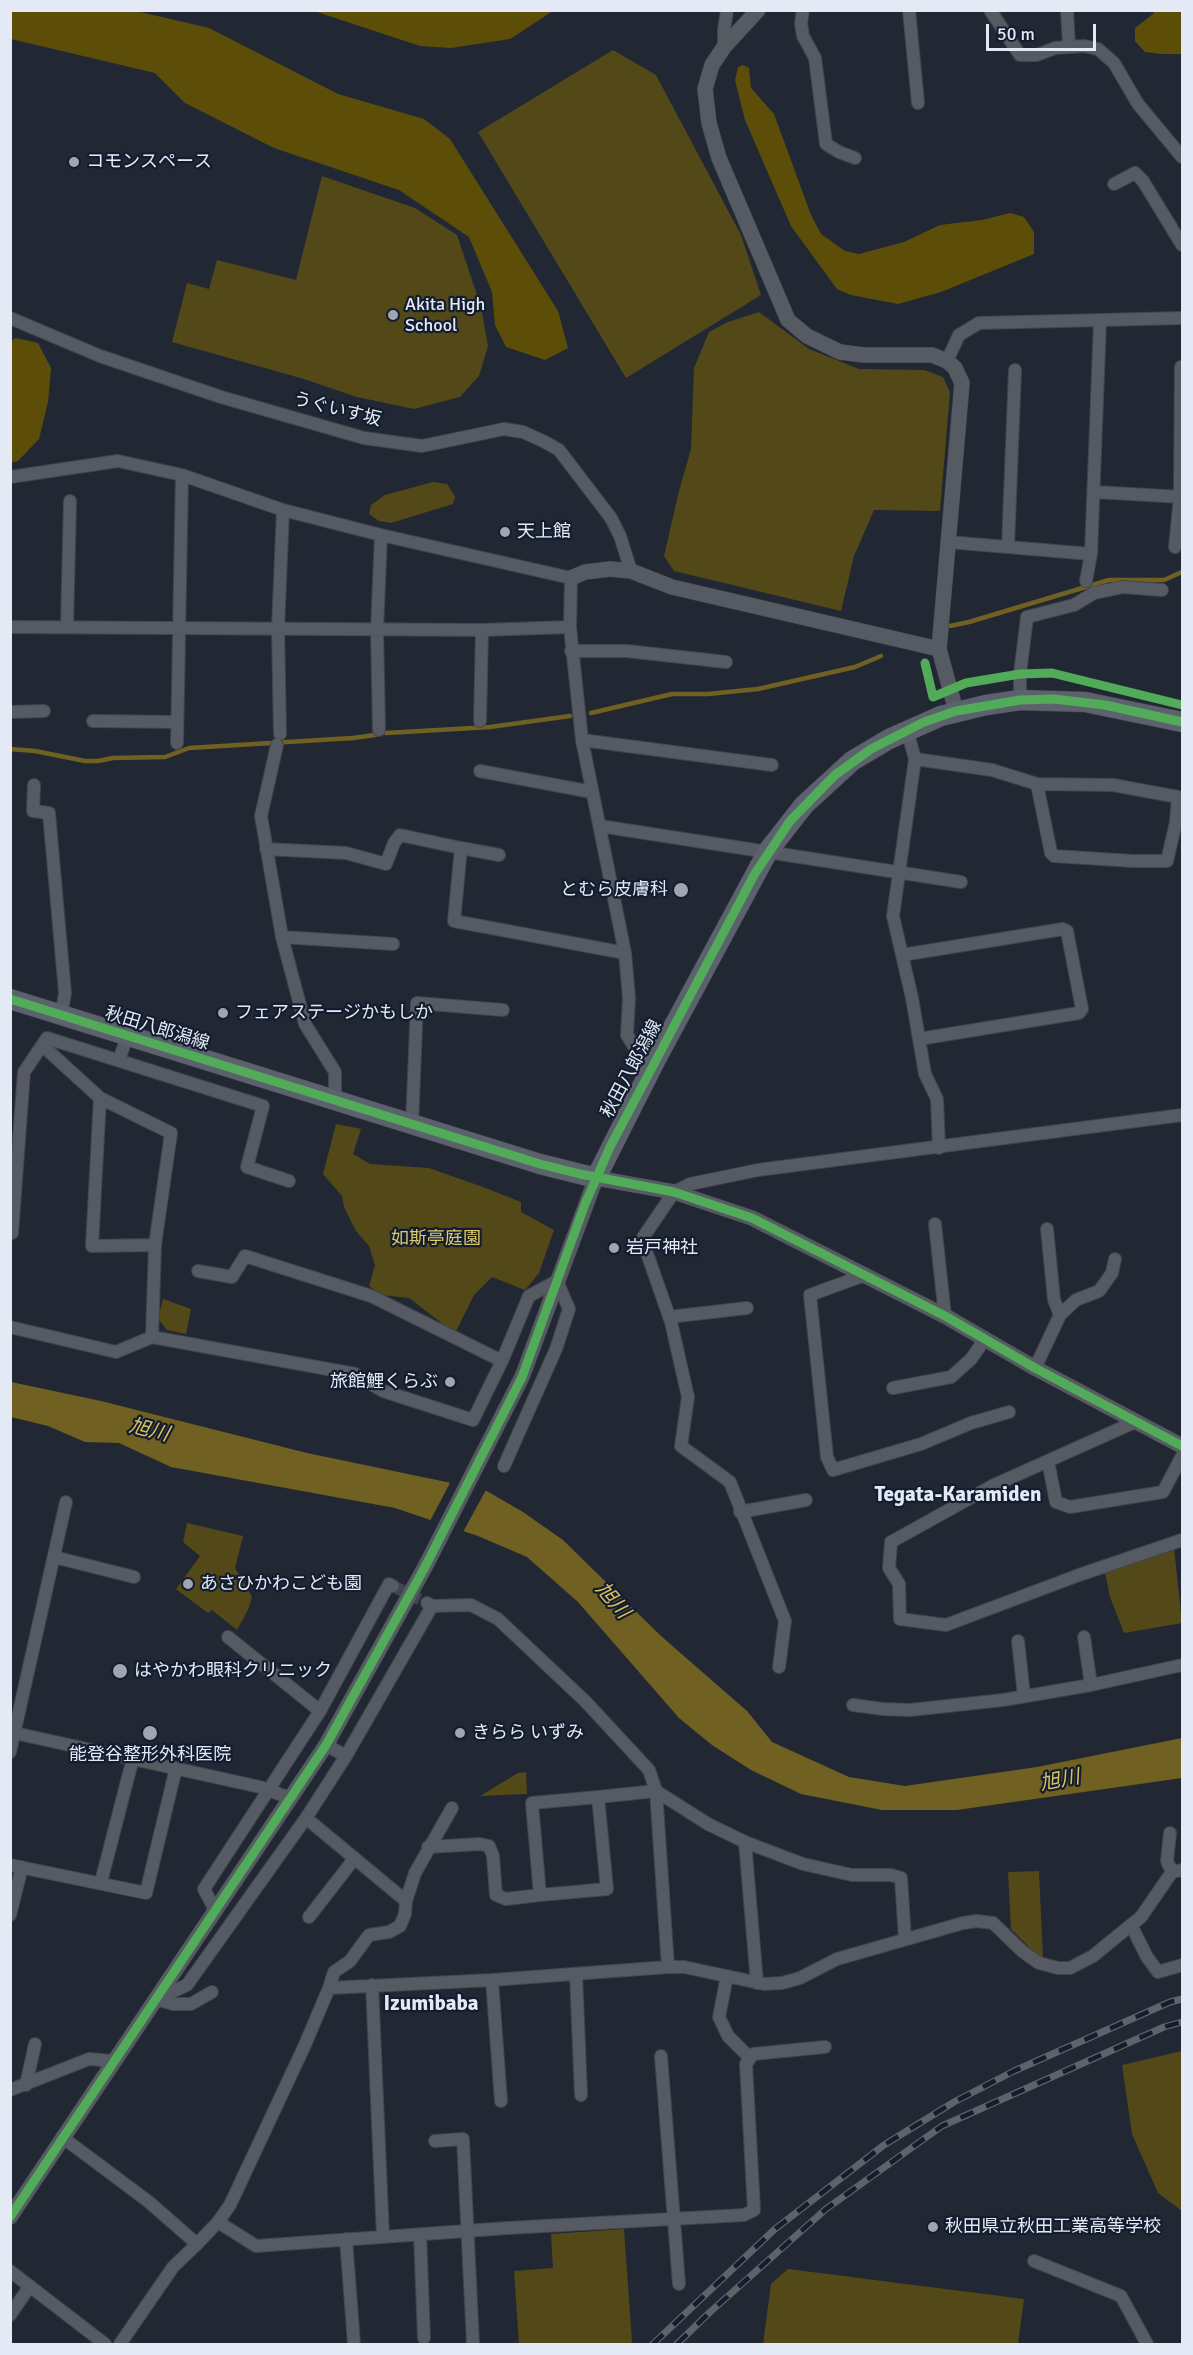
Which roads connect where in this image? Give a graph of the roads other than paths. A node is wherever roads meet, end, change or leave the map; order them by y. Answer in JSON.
{"nodes":[{"id":1,"x":727,"y":10,"type":"edge"},
{"id":2,"x":758,"y":10,"type":"edge"},
{"id":3,"x":803,"y":10,"type":"edge"},
{"id":4,"x":909,"y":10,"type":"edge"},
{"id":5,"x":990,"y":10,"type":"edge"},
{"id":6,"x":1067,"y":10,"type":"edge"},
{"id":7,"x":1069,"y":46,"type":"junction"},
{"id":8,"x":724,"y":47,"type":"junction"},
{"id":9,"x":918,"y":103,"type":"dead end"},
{"id":10,"x":1182,"y":157,"type":"edge"},
{"id":11,"x":855,"y":158,"type":"dead end"},
{"id":12,"x":1114,"y":184,"type":"dead end"},
{"id":13,"x":1182,"y":245,"type":"edge"},
{"id":14,"x":10,"y":318,"type":"edge"},
{"id":15,"x":1182,"y":318,"type":"edge"},
{"id":16,"x":1100,"y":321,"type":"junction"},
{"id":17,"x":947,"y":361,"type":"junction"},
{"id":18,"x":1181,"y":367,"type":"edge"},
{"id":19,"x":1015,"y":370,"type":"dead end"},
{"id":20,"x":182,"y":475,"type":"junction"},
{"id":21,"x":10,"y":477,"type":"edge"},
{"id":22,"x":1095,"y":492,"type":"junction"},
{"id":23,"x":1181,"y":497,"type":"edge"},
{"id":24,"x":70,"y":501,"type":"dead end"},
{"id":25,"x":283,"y":510,"type":"junction"},
{"id":26,"x":381,"y":535,"type":"junction"},
{"id":27,"x":948,"y":542,"type":"junction"},
{"id":28,"x":1008,"y":546,"type":"junction"},
{"id":29,"x":1175,"y":547,"type":"dead end"},
{"id":30,"x":1091,"y":554,"type":"junction"},
{"id":31,"x":631,"y":571,"type":"junction"},
{"id":32,"x":571,"y":578,"type":"junction"},
{"id":33,"x":1086,"y":580,"type":"dead end"},
{"id":34,"x":1162,"y":590,"type":"dead end"},
{"id":35,"x":10,"y":627,"type":"edge"},
{"id":36,"x":67,"y":627,"type":"junction"},
{"id":37,"x":178,"y":627,"type":"junction"},
{"id":38,"x":570,"y":627,"type":"junction"},
{"id":39,"x":278,"y":628,"type":"junction"},
{"id":40,"x":377,"y":630,"type":"junction"},
{"id":41,"x":482,"y":630,"type":"junction"},
{"id":42,"x":939,"y":649,"type":"junction"},
{"id":43,"x":571,"y":651,"type":"junction"},
{"id":44,"x":726,"y":662,"type":"dead end"},
{"id":45,"x":1020,"y":700,"type":"junction"},
{"id":46,"x":45,"y":711,"type":"dead end"},
{"id":47,"x":956,"y":711,"type":"junction"},
{"id":48,"x":10,"y":712,"type":"edge"},
{"id":49,"x":480,"y":721,"type":"dead end"},
{"id":50,"x":93,"y":722,"type":"dead end"},
{"id":51,"x":177,"y":722,"type":"junction"},
{"id":52,"x":1182,"y":722,"type":"edge"},
{"id":53,"x":379,"y":730,"type":"dead end"},
{"id":54,"x":907,"y":730,"type":"junction"},
{"id":55,"x":582,"y":740,"type":"junction"},
{"id":56,"x":177,"y":743,"type":"dead end"},
{"id":57,"x":915,"y":759,"type":"junction"},
{"id":58,"x":772,"y":765,"type":"dead end"},
{"id":59,"x":480,"y":771,"type":"dead end"},
{"id":60,"x":1037,"y":784,"type":"junction"},
{"id":61,"x":34,"y":785,"type":"dead end"},
{"id":62,"x":592,"y":792,"type":"junction"},
{"id":63,"x":600,"y":826,"type":"junction"},
{"id":64,"x":461,"y":848,"type":"junction"},
{"id":65,"x":267,"y":849,"type":"junction"},
{"id":66,"x":768,"y":851,"type":"junction"},
{"id":67,"x":499,"y":855,"type":"dead end"},
{"id":68,"x":899,"y":873,"type":"junction"},
{"id":69,"x":961,"y":882,"type":"dead end"},
{"id":70,"x":282,"y":937,"type":"junction"},
{"id":71,"x":393,"y":944,"type":"dead end"},
{"id":72,"x":625,"y":953,"type":"junction"},
{"id":73,"x":902,"y":955,"type":"junction"},
{"id":74,"x":10,"y":999,"type":"edge"},
{"id":75,"x":504,"y":1010,"type":"dead end"},
{"id":76,"x":61,"y":1016,"type":"junction"},
{"id":77,"x":127,"y":1037,"type":"junction"},
{"id":78,"x":919,"y":1039,"type":"junction"},
{"id":79,"x":43,"y":1046,"type":"junction"},
{"id":80,"x":119,"y":1060,"type":"junction"},
{"id":81,"x":655,"y":1061,"type":"junction"},
{"id":82,"x":24,"y":1072,"type":"junction"},
{"id":83,"x":10,"y":1077,"type":"edge"},
{"id":84,"x":100,"y":1098,"type":"junction"},
{"id":85,"x":334,"y":1101,"type":"junction"},
{"id":86,"x":1182,"y":1115,"type":"edge"},
{"id":87,"x":412,"y":1124,"type":"junction"},
{"id":88,"x":939,"y":1148,"type":"junction"},
{"id":89,"x":596,"y":1178,"type":"junction"},
{"id":90,"x":289,"y":1181,"type":"dead end"},
{"id":91,"x":674,"y":1192,"type":"junction"},
{"id":92,"x":935,"y":1224,"type":"dead end"},
{"id":93,"x":1047,"y":1230,"type":"dead end"},
{"id":94,"x":12,"y":1233,"type":"edge"},
{"id":95,"x":155,"y":1245,"type":"junction"},
{"id":96,"x":1116,"y":1259,"type":"dead end"},
{"id":97,"x":198,"y":1271,"type":"dead end"},
{"id":98,"x":865,"y":1275,"type":"junction"},
{"id":99,"x":557,"y":1281,"type":"junction"},
{"id":100,"x":747,"y":1308,"type":"dead end"},
{"id":101,"x":1060,"y":1315,"type":"junction"},
{"id":102,"x":945,"y":1316,"type":"junction"},
{"id":103,"x":669,"y":1317,"type":"junction"},
{"id":104,"x":10,"y":1327,"type":"edge"},
{"id":105,"x":152,"y":1337,"type":"junction"},
{"id":106,"x":985,"y":1339,"type":"junction"},
{"id":107,"x":502,"y":1361,"type":"junction"},
{"id":108,"x":1035,"y":1368,"type":"junction"},
{"id":109,"x":893,"y":1388,"type":"dead end"},
{"id":110,"x":1009,"y":1412,"type":"dead end"},
{"id":111,"x":1137,"y":1421,"type":"junction"},
{"id":112,"x":1182,"y":1446,"type":"edge"},
{"id":113,"x":1182,"y":1456,"type":"edge"},
{"id":114,"x":1048,"y":1461,"type":"junction"},
{"id":115,"x":504,"y":1466,"type":"dead end"},
{"id":116,"x":806,"y":1500,"type":"dead end"},
{"id":117,"x":66,"y":1502,"type":"dead end"},
{"id":118,"x":740,"y":1512,"type":"junction"},
{"id":119,"x":1182,"y":1540,"type":"edge"},
{"id":120,"x":54,"y":1557,"type":"junction"},
{"id":121,"x":135,"y":1577,"type":"dead end"},
{"id":122,"x":393,"y":1586,"type":"dead end"},
{"id":123,"x":228,"y":1637,"type":"dead end"},
{"id":124,"x":1084,"y":1637,"type":"dead end"},
{"id":125,"x":1018,"y":1641,"type":"dead end"},
{"id":126,"x":1182,"y":1665,"type":"edge"},
{"id":127,"x":779,"y":1667,"type":"dead end"},
{"id":128,"x":1091,"y":1685,"type":"junction"},
{"id":129,"x":1024,"y":1696,"type":"junction"},
{"id":130,"x":853,"y":1705,"type":"dead end"},
{"id":131,"x":320,"y":1711,"type":"junction"},
{"id":132,"x":13,"y":1732,"type":"edge"},
{"id":133,"x":326,"y":1745,"type":"junction"},
{"id":134,"x":10,"y":1752,"type":"edge"},
{"id":135,"x":346,"y":1756,"type":"junction"},
{"id":136,"x":133,"y":1758,"type":"junction"},
{"id":137,"x":176,"y":1768,"type":"junction"},
{"id":138,"x":269,"y":1791,"type":"junction"},
{"id":139,"x":656,"y":1791,"type":"junction"},
{"id":140,"x":598,"y":1797,"type":"junction"},
{"id":141,"x":290,"y":1798,"type":"junction"},
{"id":142,"x":452,"y":1808,"type":"dead end"},
{"id":143,"x":306,"y":1818,"type":"junction"},
{"id":144,"x":1170,"y":1833,"type":"dead end"},
{"id":145,"x":745,"y":1842,"type":"junction"},
{"id":146,"x":428,"y":1847,"type":"junction"},
{"id":147,"x":354,"y":1859,"type":"junction"},
{"id":148,"x":16,"y":1866,"type":"edge"},
{"id":149,"x":1177,"y":1871,"type":"edge"},
{"id":150,"x":101,"y":1882,"type":"junction"},
{"id":151,"x":540,"y":1895,"type":"junction"},
{"id":152,"x":406,"y":1901,"type":"junction"},
{"id":153,"x":215,"y":1910,"type":"junction"},
{"id":154,"x":10,"y":1915,"type":"edge"},
{"id":155,"x":309,"y":1917,"type":"dead end"},
{"id":156,"x":1131,"y":1925,"type":"junction"},
{"id":157,"x":905,"y":1939,"type":"junction"},
{"id":158,"x":1182,"y":1965,"type":"edge"},
{"id":159,"x":668,"y":1967,"type":"junction"},
{"id":160,"x":576,"y":1974,"type":"junction"},
{"id":161,"x":727,"y":1976,"type":"junction"},
{"id":162,"x":492,"y":1980,"type":"junction"},
{"id":163,"x":757,"y":1983,"type":"junction"},
{"id":164,"x":372,"y":1985,"type":"junction"},
{"id":165,"x":329,"y":1988,"type":"junction"},
{"id":166,"x":212,"y":1992,"type":"dead end"},
{"id":167,"x":157,"y":1999,"type":"junction"},
{"id":168,"x":35,"y":2043,"type":"dead end"},
{"id":169,"x":825,"y":2048,"type":"dead end"},
{"id":170,"x":662,"y":2056,"type":"dead end"},
{"id":171,"x":750,"y":2058,"type":"junction"},
{"id":172,"x":114,"y":2061,"type":"junction"},
{"id":173,"x":26,"y":2085,"type":"junction"},
{"id":174,"x":10,"y":2090,"type":"edge"},
{"id":175,"x":581,"y":2095,"type":"dead end"},
{"id":176,"x":501,"y":2101,"type":"dead end"},
{"id":177,"x":62,"y":2137,"type":"junction"},
{"id":178,"x":435,"y":2141,"type":"dead end"},
{"id":179,"x":10,"y":2217,"type":"edge"},
{"id":180,"x":673,"y":2221,"type":"junction"},
{"id":181,"x":218,"y":2222,"type":"junction"},
{"id":182,"x":466,"y":2231,"type":"junction"},
{"id":183,"x":420,"y":2234,"type":"junction"},
{"id":184,"x":383,"y":2237,"type":"junction"},
{"id":185,"x":346,"y":2240,"type":"junction"},
{"id":186,"x":197,"y":2244,"type":"junction"},
{"id":187,"x":1034,"y":2261,"type":"dead end"},
{"id":188,"x":10,"y":2271,"type":"edge"},
{"id":189,"x":679,"y":2284,"type":"dead end"},
{"id":190,"x":30,"y":2286,"type":"junction"},
{"id":191,"x":10,"y":2314,"type":"edge"},
{"id":192,"x":424,"y":2338,"type":"dead end"},
{"id":193,"x":105,"y":2344,"type":"edge"},
{"id":194,"x":120,"y":2344,"type":"edge"},
{"id":195,"x":354,"y":2344,"type":"edge"},
{"id":196,"x":473,"y":2344,"type":"edge"},
{"id":197,"x":1147,"y":2344,"type":"edge"}],
"edges":[{"from":1,"to":8,"type":"street"},
{"from":2,"to":8,"type":"street"},
{"from":3,"to":11,"type":"street"},
{"from":4,"to":9,"type":"street"},
{"from":5,"to":7,"type":"street"},
{"from":6,"to":7,"type":"street"},
{"from":7,"to":10,"type":"street"},
{"from":8,"to":17,"type":"street"},
{"from":12,"to":13,"type":"street"},
{"from":14,"to":31,"type":"street","name":"うぐいす坂"},
{"from":15,"to":16,"type":"street"},
{"from":16,"to":17,"type":"street"},
{"from":16,"to":22,"type":"street"},
{"from":17,"to":27,"type":"street"},
{"from":18,"to":23,"type":"street"},
{"from":19,"to":28,"type":"street"},
{"from":20,"to":21,"type":"street"},
{"from":20,"to":25,"type":"street"},
{"from":20,"to":37,"type":"street"},
{"from":22,"to":23,"type":"street"},
{"from":22,"to":30,"type":"street"},
{"from":23,"to":29,"type":"street"},
{"from":24,"to":36,"type":"street"},
{"from":25,"to":26,"type":"street"},
{"from":25,"to":39,"type":"street"},
{"from":26,"to":32,"type":"street"},
{"from":26,"to":40,"type":"street"},
{"from":27,"to":28,"type":"street"},
{"from":27,"to":42,"type":"street"},
{"from":28,"to":30,"type":"street"},
{"from":30,"to":33,"type":"street"},
{"from":31,"to":32,"type":"street"},
{"from":31,"to":42,"type":"street"},
{"from":32,"to":38,"type":"street"},
{"from":34,"to":45,"type":"street"},
{"from":35,"to":36,"type":"street"},
{"from":36,"to":37,"type":"street"},
{"from":37,"to":39,"type":"street"},
{"from":37,"to":51,"type":"street"},
{"from":38,"to":41,"type":"street"},
{"from":38,"to":43,"type":"street"},
{"from":39,"to":40,"type":"street"},
{"from":39,"to":65,"type":"street"},
{"from":40,"to":41,"type":"street"},
{"from":40,"to":53,"type":"street"},
{"from":41,"to":49,"type":"street"},
{"from":42,"to":47,"type":"street"},
{"from":43,"to":44,"type":"street"},
{"from":43,"to":55,"type":"street"},
{"from":45,"to":47,"type":"main road","name":"秋田八郎潟線"},
{"from":45,"to":52,"type":"main road","name":"秋田八郎潟線"},
{"from":46,"to":48,"type":"street"},
{"from":47,"to":54,"type":"main road","name":"秋田八郎潟線"},
{"from":50,"to":51,"type":"street"},
{"from":51,"to":56,"type":"street"},
{"from":54,"to":57,"type":"street"},
{"from":54,"to":66,"type":"main road","name":"秋田八郎潟線"},
{"from":55,"to":58,"type":"street"},
{"from":55,"to":62,"type":"street"},
{"from":57,"to":60,"type":"street"},
{"from":57,"to":68,"type":"street"},
{"from":59,"to":62,"type":"street"},
{"from":60,"to":60,"type":"street"},
{"from":61,"to":76,"type":"street"},
{"from":62,"to":63,"type":"street"},
{"from":63,"to":66,"type":"street"},
{"from":63,"to":72,"type":"street"},
{"from":64,"to":65,"type":"street"},
{"from":64,"to":67,"type":"street"},
{"from":64,"to":72,"type":"street"},
{"from":65,"to":70,"type":"street"},
{"from":66,"to":68,"type":"street"},
{"from":66,"to":81,"type":"main road","name":"秋田八郎潟線"},
{"from":68,"to":69,"type":"street"},
{"from":68,"to":73,"type":"street"},
{"from":70,"to":71,"type":"street"},
{"from":70,"to":85,"type":"street"},
{"from":72,"to":81,"type":"street"},
{"from":73,"to":78,"type":"street"},
{"from":73,"to":78,"type":"street"},
{"from":74,"to":76,"type":"main road","name":"秋田八郎潟線"},
{"from":75,"to":87,"type":"street"},
{"from":76,"to":77,"type":"main road","name":"秋田八郎潟線"},
{"from":77,"to":80,"type":"street"},
{"from":77,"to":85,"type":"main road","name":"秋田八郎潟線"},
{"from":78,"to":88,"type":"street"},
{"from":79,"to":80,"type":"street"},
{"from":79,"to":82,"type":"street"},
{"from":79,"to":84,"type":"street"},
{"from":80,"to":90,"type":"street"},
{"from":81,"to":89,"type":"main road","name":"秋田八郎潟線"},
{"from":82,"to":83,"type":"street"},
{"from":82,"to":94,"type":"street"},
{"from":84,"to":95,"type":"street"},
{"from":84,"to":95,"type":"street"},
{"from":85,"to":87,"type":"main road","name":"秋田八郎潟線"},
{"from":86,"to":88,"type":"street"},
{"from":87,"to":89,"type":"main road","name":"秋田八郎潟線"},
{"from":88,"to":91,"type":"street"},
{"from":89,"to":91,"type":"street"},
{"from":89,"to":99,"type":"street"},
{"from":91,"to":98,"type":"street"},
{"from":91,"to":103,"type":"street"},
{"from":92,"to":102,"type":"street"},
{"from":93,"to":101,"type":"street"},
{"from":95,"to":105,"type":"street"},
{"from":96,"to":101,"type":"street"},
{"from":97,"to":107,"type":"street"},
{"from":98,"to":102,"type":"street"},
{"from":98,"to":110,"type":"street"},
{"from":99,"to":107,"type":"street"},
{"from":99,"to":115,"type":"street"},
{"from":99,"to":133,"type":"street"},
{"from":100,"to":103,"type":"street"},
{"from":101,"to":108,"type":"street"},
{"from":102,"to":106,"type":"street"},
{"from":103,"to":118,"type":"street"},
{"from":104,"to":105,"type":"street"},
{"from":105,"to":107,"type":"street"},
{"from":106,"to":108,"type":"street"},
{"from":106,"to":109,"type":"street"},
{"from":108,"to":111,"type":"street"},
{"from":111,"to":112,"type":"street"},
{"from":111,"to":114,"type":"street"},
{"from":113,"to":114,"type":"street"},
{"from":114,"to":119,"type":"street"},
{"from":116,"to":118,"type":"street"},
{"from":117,"to":120,"type":"street"},
{"from":118,"to":127,"type":"street"},
{"from":120,"to":121,"type":"street"},
{"from":120,"to":132,"type":"street"},
{"from":122,"to":131,"type":"street"},
{"from":123,"to":131,"type":"street"},
{"from":124,"to":128,"type":"street"},
{"from":125,"to":129,"type":"street"},
{"from":126,"to":128,"type":"street"},
{"from":128,"to":129,"type":"street"},
{"from":129,"to":130,"type":"street"},
{"from":131,"to":138,"type":"street"},
{"from":132,"to":134,"type":"street"},
{"from":132,"to":136,"type":"street"},
{"from":133,"to":135,"type":"street"},
{"from":133,"to":141,"type":"street"},
{"from":135,"to":139,"type":"street"},
{"from":135,"to":143,"type":"street"},
{"from":136,"to":137,"type":"street"},
{"from":136,"to":150,"type":"street"},
{"from":137,"to":138,"type":"street"},
{"from":137,"to":150,"type":"street"},
{"from":138,"to":141,"type":"street"},
{"from":138,"to":153,"type":"street"},
{"from":139,"to":140,"type":"street"},
{"from":139,"to":145,"type":"street"},
{"from":139,"to":159,"type":"street"},
{"from":140,"to":151,"type":"street"},
{"from":140,"to":151,"type":"street"},
{"from":141,"to":153,"type":"street"},
{"from":142,"to":146,"type":"street"},
{"from":143,"to":147,"type":"street"},
{"from":143,"to":167,"type":"street"},
{"from":144,"to":149,"type":"street"},
{"from":145,"to":157,"type":"street"},
{"from":145,"to":163,"type":"street"},
{"from":146,"to":151,"type":"street"},
{"from":146,"to":152,"type":"street"},
{"from":147,"to":152,"type":"street"},
{"from":147,"to":155,"type":"street"},
{"from":148,"to":150,"type":"street"},
{"from":148,"to":154,"type":"street"},
{"from":149,"to":156,"type":"street"},
{"from":152,"to":165,"type":"street"},
{"from":153,"to":167,"type":"street"},
{"from":156,"to":157,"type":"street"},
{"from":156,"to":158,"type":"street"},
{"from":157,"to":163,"type":"street"},
{"from":159,"to":160,"type":"street"},
{"from":159,"to":161,"type":"street"},
{"from":160,"to":162,"type":"street"},
{"from":160,"to":175,"type":"street"},
{"from":161,"to":163,"type":"street"},
{"from":161,"to":171,"type":"street"},
{"from":162,"to":164,"type":"street"},
{"from":162,"to":176,"type":"street"},
{"from":164,"to":165,"type":"street"},
{"from":164,"to":184,"type":"street"},
{"from":165,"to":181,"type":"street"},
{"from":166,"to":167,"type":"street"},
{"from":167,"to":172,"type":"street"},
{"from":168,"to":173,"type":"street"},
{"from":169,"to":171,"type":"street"},
{"from":170,"to":180,"type":"street"},
{"from":171,"to":180,"type":"street"},
{"from":172,"to":173,"type":"street"},
{"from":172,"to":177,"type":"street"},
{"from":173,"to":174,"type":"street"},
{"from":177,"to":179,"type":"street"},
{"from":177,"to":186,"type":"street"},
{"from":178,"to":182,"type":"street"},
{"from":180,"to":182,"type":"street"},
{"from":180,"to":189,"type":"street"},
{"from":181,"to":185,"type":"street"},
{"from":181,"to":186,"type":"street"},
{"from":182,"to":183,"type":"street"},
{"from":182,"to":196,"type":"street"},
{"from":183,"to":184,"type":"street"},
{"from":183,"to":192,"type":"street"},
{"from":184,"to":185,"type":"street"},
{"from":185,"to":195,"type":"street"},
{"from":186,"to":194,"type":"street"},
{"from":187,"to":197,"type":"street"},
{"from":188,"to":190,"type":"street"},
{"from":190,"to":191,"type":"street"},
{"from":190,"to":193,"type":"street"}]}
